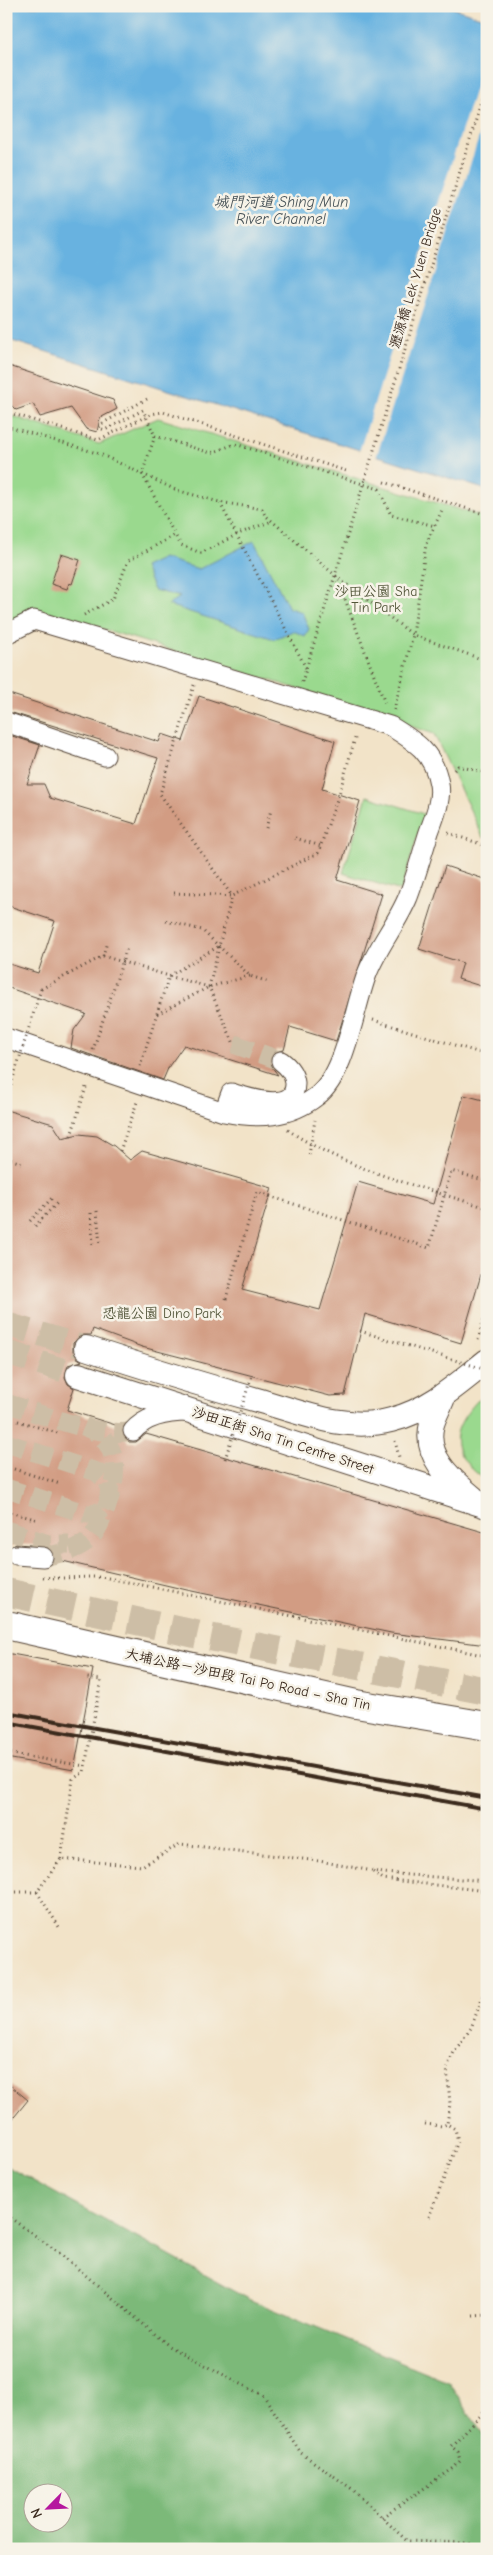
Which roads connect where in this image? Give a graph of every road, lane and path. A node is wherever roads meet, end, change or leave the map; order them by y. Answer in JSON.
{"nodes":[{"id":1,"x":487,"y":84,"type":"edge"},
{"id":2,"x":147,"y":399,"type":"dead end"},
{"id":3,"x":6,"y":409,"type":"edge"},
{"id":4,"x":6,"y":426,"type":"edge"},
{"id":5,"x":155,"y":436,"type":"junction"},
{"id":6,"x":346,"y":471,"type":"dead end"},
{"id":7,"x":142,"y":474,"type":"junction"},
{"id":8,"x":384,"y":482,"type":"dead end"},
{"id":9,"x":363,"y":484,"type":"junction"},
{"id":10,"x":219,"y":502,"type":"junction"},
{"id":11,"x":443,"y":508,"type":"dead end"},
{"id":12,"x":487,"y":515,"type":"edge"},
{"id":13,"x":272,"y":521,"type":"junction"},
{"id":14,"x":435,"y":526,"type":"junction"},
{"id":15,"x":238,"y":534,"type":"junction"},
{"id":16,"x":175,"y":535,"type":"junction"},
{"id":17,"x":336,"y":576,"type":"junction"},
{"id":18,"x":62,"y":628,"type":"junction"},
{"id":19,"x":6,"y":634,"type":"edge"},
{"id":20,"x":413,"y":635,"type":"junction"},
{"id":21,"x":486,"y":660,"type":"edge"},
{"id":22,"x":306,"y":668,"type":"junction"},
{"id":23,"x":191,"y":694,"type":"dead end"},
{"id":24,"x":297,"y":697,"type":"junction"},
{"id":25,"x":6,"y":722,"type":"edge"},
{"id":26,"x":391,"y":723,"type":"junction"},
{"id":27,"x":356,"y":732,"type":"dead end"},
{"id":28,"x":105,"y":756,"type":"dead end"},
{"id":29,"x":487,"y":772,"type":"edge"},
{"id":30,"x":440,"y":785,"type":"junction"},
{"id":31,"x":271,"y":810,"type":"dead end"},
{"id":32,"x":433,"y":821,"type":"junction"},
{"id":33,"x":266,"y":828,"type":"dead end"},
{"id":34,"x":295,"y":838,"type":"dead end"},
{"id":35,"x":321,"y":846,"type":"junction"},
{"id":36,"x":487,"y":846,"type":"edge"},
{"id":37,"x":174,"y":893,"type":"dead end"},
{"id":38,"x":232,"y":896,"type":"junction"},
{"id":39,"x":166,"y":921,"type":"dead end"},
{"id":40,"x":107,"y":942,"type":"dead end"},
{"id":41,"x":219,"y":946,"type":"junction"},
{"id":42,"x":127,"y":948,"type":"dead end"},
{"id":43,"x":103,"y":956,"type":"junction"},
{"id":44,"x":122,"y":961,"type":"junction"},
{"id":45,"x":169,"y":976,"type":"junction"},
{"id":46,"x":250,"y":976,"type":"junction"},
{"id":47,"x":269,"y":982,"type":"dead end"},
{"id":48,"x":209,"y":987,"type":"junction"},
{"id":49,"x":156,"y":1014,"type":"junction"},
{"id":50,"x":354,"y":1014,"type":"junction"},
{"id":51,"x":6,"y":1038,"type":"edge"},
{"id":52,"x":234,"y":1044,"type":"dead end"},
{"id":53,"x":487,"y":1056,"type":"edge"},
{"id":54,"x":281,"y":1060,"type":"tunnel mouth"},
{"id":55,"x":90,"y":1065,"type":"junction"},
{"id":56,"x":140,"y":1082,"type":"junction"},
{"id":57,"x":8,"y":1095,"type":"dead end"},
{"id":58,"x":319,"y":1095,"type":"junction"},
{"id":59,"x":224,"y":1112,"type":"junction"},
{"id":60,"x":269,"y":1117,"type":"junction"},
{"id":61,"x":71,"y":1136,"type":"dead end"},
{"id":62,"x":311,"y":1145,"type":"junction"},
{"id":63,"x":120,"y":1151,"type":"dead end"},
{"id":64,"x":309,"y":1155,"type":"dead end"},
{"id":65,"x":6,"y":1158,"type":"edge"},
{"id":66,"x":25,"y":1164,"type":"dead end"},
{"id":67,"x":487,"y":1181,"type":"edge"},
{"id":68,"x":52,"y":1197,"type":"dead end"},
{"id":69,"x":58,"y":1202,"type":"dead end"},
{"id":70,"x":487,"y":1208,"type":"edge"},
{"id":71,"x":97,"y":1211,"type":"dead end"},
{"id":72,"x":91,"y":1213,"type":"dead end"},
{"id":73,"x":30,"y":1221,"type":"dead end"},
{"id":74,"x":35,"y":1226,"type":"dead end"},
{"id":75,"x":93,"y":1245,"type":"dead end"},
{"id":76,"x":100,"y":1245,"type":"dead end"},
{"id":77,"x":226,"y":1299,"type":"dead end"},
{"id":78,"x":487,"y":1307,"type":"edge"},
{"id":79,"x":360,"y":1331,"type":"dead end"},
{"id":80,"x":86,"y":1348,"type":"tunnel mouth"},
{"id":81,"x":482,"y":1351,"type":"edge"},
{"id":82,"x":487,"y":1370,"type":"edge"},
{"id":83,"x":78,"y":1375,"type":"tunnel mouth"},
{"id":84,"x":252,"y":1375,"type":"dead end"},
{"id":85,"x":444,"y":1395,"type":"junction"},
{"id":86,"x":194,"y":1412,"type":"junction"},
{"id":87,"x":18,"y":1421,"type":"dead end"},
{"id":88,"x":133,"y":1431,"type":"tunnel mouth"},
{"id":89,"x":61,"y":1434,"type":"dead end"},
{"id":90,"x":394,"y":1435,"type":"dead end"},
{"id":91,"x":225,"y":1459,"type":"dead end"},
{"id":92,"x":400,"y":1461,"type":"dead end"},
{"id":93,"x":14,"y":1469,"type":"dead end"},
{"id":94,"x":60,"y":1484,"type":"dead end"},
{"id":95,"x":483,"y":1505,"type":"edge"},
{"id":96,"x":6,"y":1511,"type":"edge"},
{"id":97,"x":38,"y":1520,"type":"dead end"},
{"id":98,"x":16,"y":1556,"type":"dead end"},
{"id":99,"x":43,"y":1557,"type":"tunnel mouth"},
{"id":100,"x":43,"y":1577,"type":"dead end"},
{"id":101,"x":11,"y":1626,"type":"dead end"},
{"id":102,"x":487,"y":1656,"type":"edge"},
{"id":103,"x":87,"y":1678,"type":"dead end"},
{"id":104,"x":487,"y":1726,"type":"edge"},
{"id":105,"x":6,"y":1752,"type":"edge"},
{"id":106,"x":85,"y":1766,"type":"junction"},
{"id":107,"x":62,"y":1859,"type":"junction"},
{"id":108,"x":370,"y":1871,"type":"junction"},
{"id":109,"x":487,"y":1881,"type":"edge"},
{"id":110,"x":487,"y":1891,"type":"edge"},
{"id":111,"x":6,"y":1892,"type":"edge"},
{"id":112,"x":37,"y":1892,"type":"junction"},
{"id":113,"x":61,"y":1930,"type":"dead end"},
{"id":114,"x":487,"y":1985,"type":"edge"},
{"id":115,"x":425,"y":2124,"type":"dead end"},
{"id":116,"x":447,"y":2124,"type":"junction"},
{"id":117,"x":6,"y":2215,"type":"edge"},
{"id":118,"x":428,"y":2217,"type":"dead end"},
{"id":119,"x":487,"y":2315,"type":"edge"},
{"id":120,"x":473,"y":2316,"type":"dead end"},
{"id":121,"x":487,"y":2409,"type":"edge"},
{"id":122,"x":382,"y":2517,"type":"junction"},
{"id":123,"x":476,"y":2549,"type":"edge"}],
"edges":[{"from":1,"to":9,"type":"path","name":"瀝源橋 Lek Yuen Bridge","bridge":true},
{"from":2,"to":5,"type":"path"},
{"from":3,"to":6,"type":"path"},
{"from":4,"to":7,"type":"path"},
{"from":5,"to":7,"type":"path"},
{"from":5,"to":9,"type":"path"},
{"from":7,"to":10,"type":"path"},
{"from":7,"to":16,"type":"path"},
{"from":8,"to":12,"type":"path"},
{"from":9,"to":14,"type":"path"},
{"from":9,"to":17,"type":"path","name":"瀝源橋 Lek Yuen Bridge"},
{"from":10,"to":13,"type":"path"},
{"from":10,"to":15,"type":"path"},
{"from":11,"to":14,"type":"path"},
{"from":13,"to":15,"type":"path"},
{"from":13,"to":17,"type":"path"},
{"from":14,"to":20,"type":"path"},
{"from":15,"to":16,"type":"path"},
{"from":15,"to":22,"type":"path"},
{"from":16,"to":18,"type":"path"},
{"from":17,"to":20,"type":"path"},
{"from":17,"to":22,"type":"path","name":"瀝源橋 Lek Yuen Bridge"},
{"from":17,"to":26,"type":"path"},
{"from":18,"to":19,"type":"street"},
{"from":18,"to":24,"type":"street"},
{"from":20,"to":21,"type":"path"},
{"from":20,"to":26,"type":"path"},
{"from":22,"to":24,"type":"path","name":"瀝源橋 Lek Yuen Bridge"},
{"from":23,"to":38,"type":"path"},
{"from":24,"to":26,"type":"street"},
{"from":25,"to":28,"type":"street"},
{"from":26,"to":30,"type":"street"},
{"from":27,"to":35,"type":"path"},
{"from":29,"to":30,"type":"path"},
{"from":30,"to":32,"type":"street"},
{"from":31,"to":33,"type":"path"},
{"from":32,"to":36,"type":"path"},
{"from":32,"to":50,"type":"street"},
{"from":34,"to":35,"type":"path"},
{"from":35,"to":38,"type":"path"},
{"from":37,"to":38,"type":"path"},
{"from":38,"to":41,"type":"path"},
{"from":39,"to":41,"type":"path"},
{"from":40,"to":43,"type":"path"},
{"from":41,"to":45,"type":"path"},
{"from":41,"to":46,"type":"path"},
{"from":41,"to":48,"type":"path"},
{"from":42,"to":44,"type":"path"},
{"from":43,"to":44,"type":"path"},
{"from":43,"to":57,"type":"path","bridge":true},
{"from":44,"to":45,"type":"path"},
{"from":44,"to":55,"type":"path"},
{"from":45,"to":48,"type":"path"},
{"from":45,"to":49,"type":"path"},
{"from":46,"to":47,"type":"path"},
{"from":46,"to":48,"type":"path"},
{"from":48,"to":49,"type":"path"},
{"from":48,"to":52,"type":"path"},
{"from":49,"to":56,"type":"path"},
{"from":50,"to":53,"type":"path"},
{"from":50,"to":58,"type":"street"},
{"from":51,"to":55,"type":"street"},
{"from":54,"to":59,"type":"street"},
{"from":55,"to":56,"type":"street"},
{"from":55,"to":61,"type":"path"},
{"from":56,"to":59,"type":"street"},
{"from":56,"to":63,"type":"path"},
{"from":58,"to":60,"type":"street"},
{"from":58,"to":62,"type":"path"},
{"from":59,"to":60,"type":"street"},
{"from":60,"to":62,"type":"path"},
{"from":62,"to":64,"type":"path"},
{"from":62,"to":70,"type":"path"},
{"from":65,"to":66,"type":"path"},
{"from":67,"to":77,"type":"path","bridge":true},
{"from":68,"to":73,"type":"path"},
{"from":69,"to":74,"type":"path"},
{"from":71,"to":76,"type":"path"},
{"from":72,"to":75,"type":"path"},
{"from":78,"to":81,"type":"path"},
{"from":79,"to":82,"type":"path","bridge":true},
{"from":80,"to":85,"type":"main road","name":"沙田正街 Sha Tin Centre Street"},
{"from":81,"to":85,"type":"main road","name":"沙田正街 Sha Tin Centre Street"},
{"from":83,"to":86,"type":"main road","name":"沙田正街 Sha Tin Centre Street"},
{"from":84,"to":91,"type":"path","bridge":true},
{"from":85,"to":95,"type":"main road"},
{"from":86,"to":88,"type":"street"},
{"from":86,"to":95,"type":"main road","name":"沙田正街 Sha Tin Centre Street"},
{"from":87,"to":89,"type":"path"},
{"from":90,"to":92,"type":"path"},
{"from":93,"to":94,"type":"path"},
{"from":96,"to":97,"type":"path"},
{"from":98,"to":99,"type":"street"},
{"from":100,"to":102,"type":"path"},
{"from":101,"to":104,"type":"highway","name":"大埔公路－沙田段 Tai Po Road – Sha Tin"},
{"from":103,"to":106,"type":"path","bridge":true},
{"from":105,"to":106,"type":"path"},
{"from":106,"to":107,"type":"path","bridge":true},
{"from":107,"to":108,"type":"path"},
{"from":107,"to":112,"type":"path"},
{"from":108,"to":109,"type":"path"},
{"from":108,"to":110,"type":"path"},
{"from":111,"to":112,"type":"path"},
{"from":112,"to":113,"type":"path"},
{"from":114,"to":116,"type":"path"},
{"from":115,"to":116,"type":"path"},
{"from":116,"to":118,"type":"path"},
{"from":117,"to":122,"type":"path"},
{"from":119,"to":120,"type":"path"},
{"from":121,"to":122,"type":"path"},
{"from":122,"to":123,"type":"path"}]}
